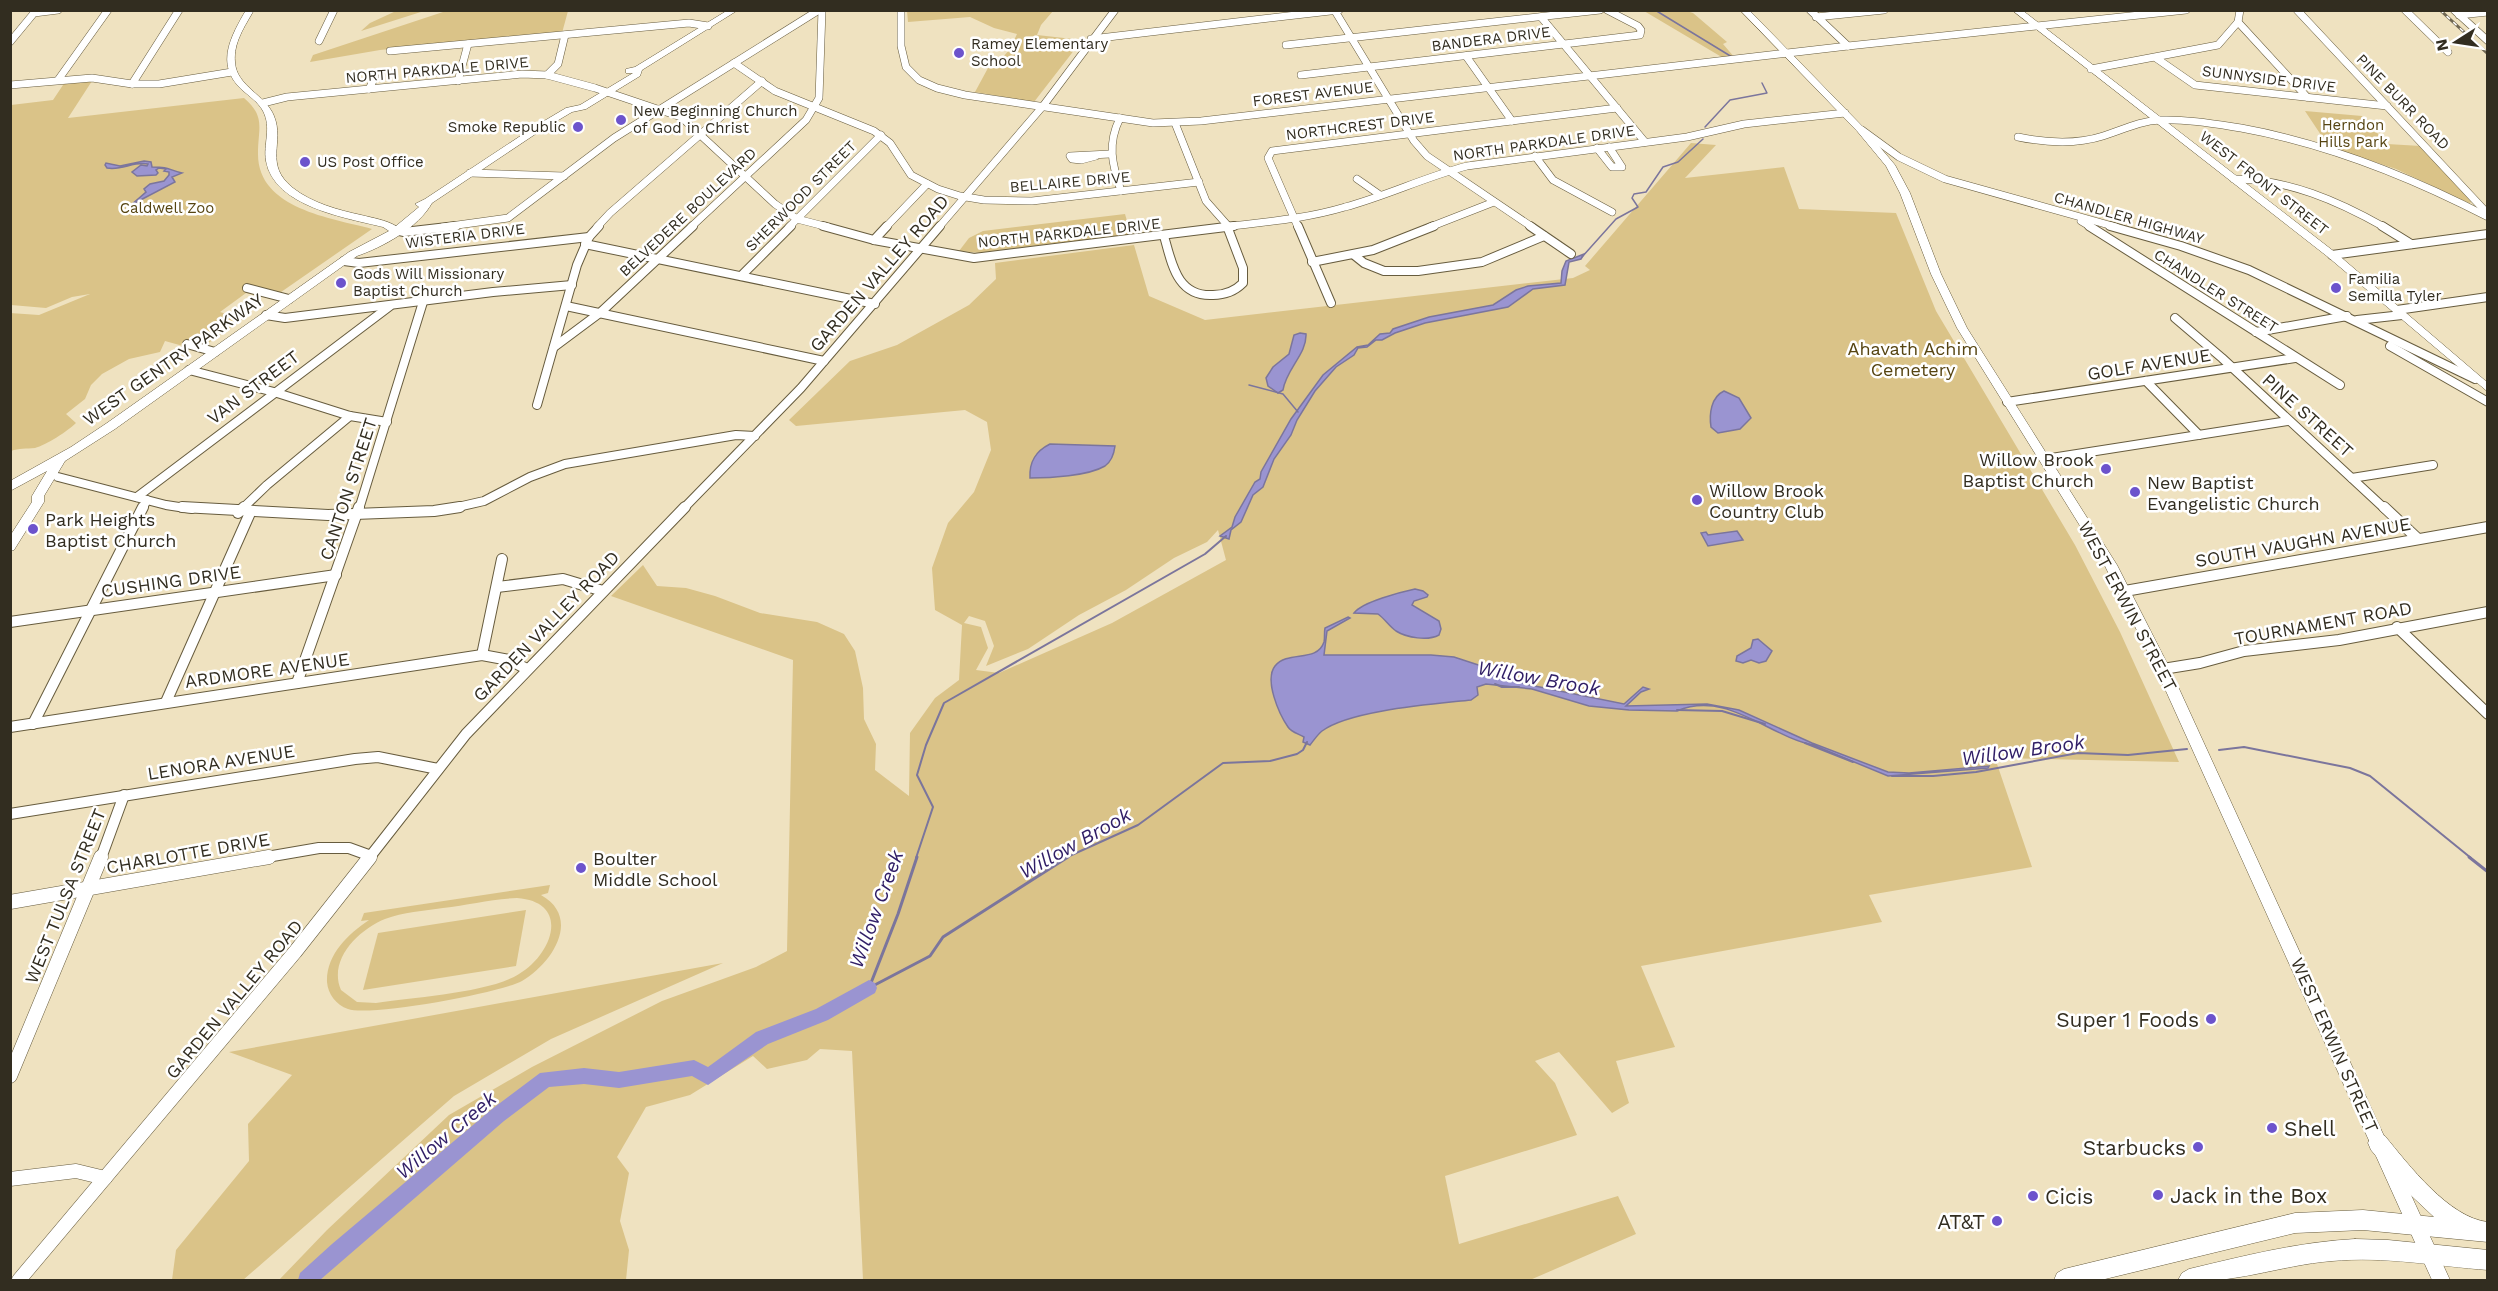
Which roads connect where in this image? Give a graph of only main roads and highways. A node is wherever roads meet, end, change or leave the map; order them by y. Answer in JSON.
{"nodes":[{"id":1,"x":250,"y":10,"type":"edge"},
{"id":2,"x":734,"y":10,"type":"edge"},
{"id":3,"x":1744,"y":10,"type":"edge"},
{"id":4,"x":2016,"y":10,"type":"edge"},
{"id":5,"x":638,"y":69,"type":"junction"},
{"id":6,"x":569,"y":110,"type":"junction"},
{"id":7,"x":391,"y":228,"type":"junction"},
{"id":8,"x":2487,"y":388,"type":"edge"},
{"id":9,"x":75,"y":450,"type":"junction"},
{"id":10,"x":60,"y":459,"type":"junction"},
{"id":11,"x":10,"y":487,"type":"edge"},
{"id":12,"x":38,"y":502,"type":"junction"},
{"id":13,"x":10,"y":547,"type":"edge"},
{"id":14,"x":2378,"y":1143,"type":"junction"},
{"id":15,"x":2415,"y":1225,"type":"junction"},
{"id":16,"x":2484,"y":1232,"type":"edge"},
{"id":17,"x":2429,"y":1254,"type":"junction"},
{"id":18,"x":2487,"y":1260,"type":"edge"},
{"id":19,"x":2064,"y":1281,"type":"edge"},
{"id":20,"x":2189,"y":1281,"type":"edge"},
{"id":21,"x":2441,"y":1281,"type":"edge"}],
"edges":[{"from":1,"to":7,"type":"main road"},
{"from":2,"to":5,"type":"main road","name":"WEST GENTRY PARKWAY"},
{"from":3,"to":14,"type":"main road","name":"WEST ERWIN STREET"},
{"from":4,"to":8,"type":"main road","name":"WEST FRONT STREET"},
{"from":5,"to":6,"type":"main road","name":"WEST GENTRY PARKWAY"},
{"from":5,"to":6,"type":"main road","name":"WEST GENTRY PARKWAY"},
{"from":6,"to":7,"type":"main road","name":"WEST GENTRY PARKWAY"},
{"from":7,"to":9,"type":"main road","name":"WEST GENTRY PARKWAY"},
{"from":9,"to":10,"type":"main road","name":"WEST GENTRY PARKWAY"},
{"from":9,"to":12,"type":"main road"},
{"from":10,"to":11,"type":"main road","name":"WEST GENTRY PARKWAY"},
{"from":10,"to":12,"type":"main road"},
{"from":12,"to":13,"type":"main road"},
{"from":14,"to":15,"type":"main road","name":"WEST ERWIN STREET"},
{"from":14,"to":16,"type":"highway"},
{"from":15,"to":16,"type":"highway"},
{"from":15,"to":17,"type":"main road","name":"WEST ERWIN STREET"},
{"from":15,"to":19,"type":"highway"},
{"from":17,"to":18,"type":"highway"},
{"from":17,"to":20,"type":"highway"},
{"from":17,"to":21,"type":"main road","name":"WEST ERWIN STREET"}]}
